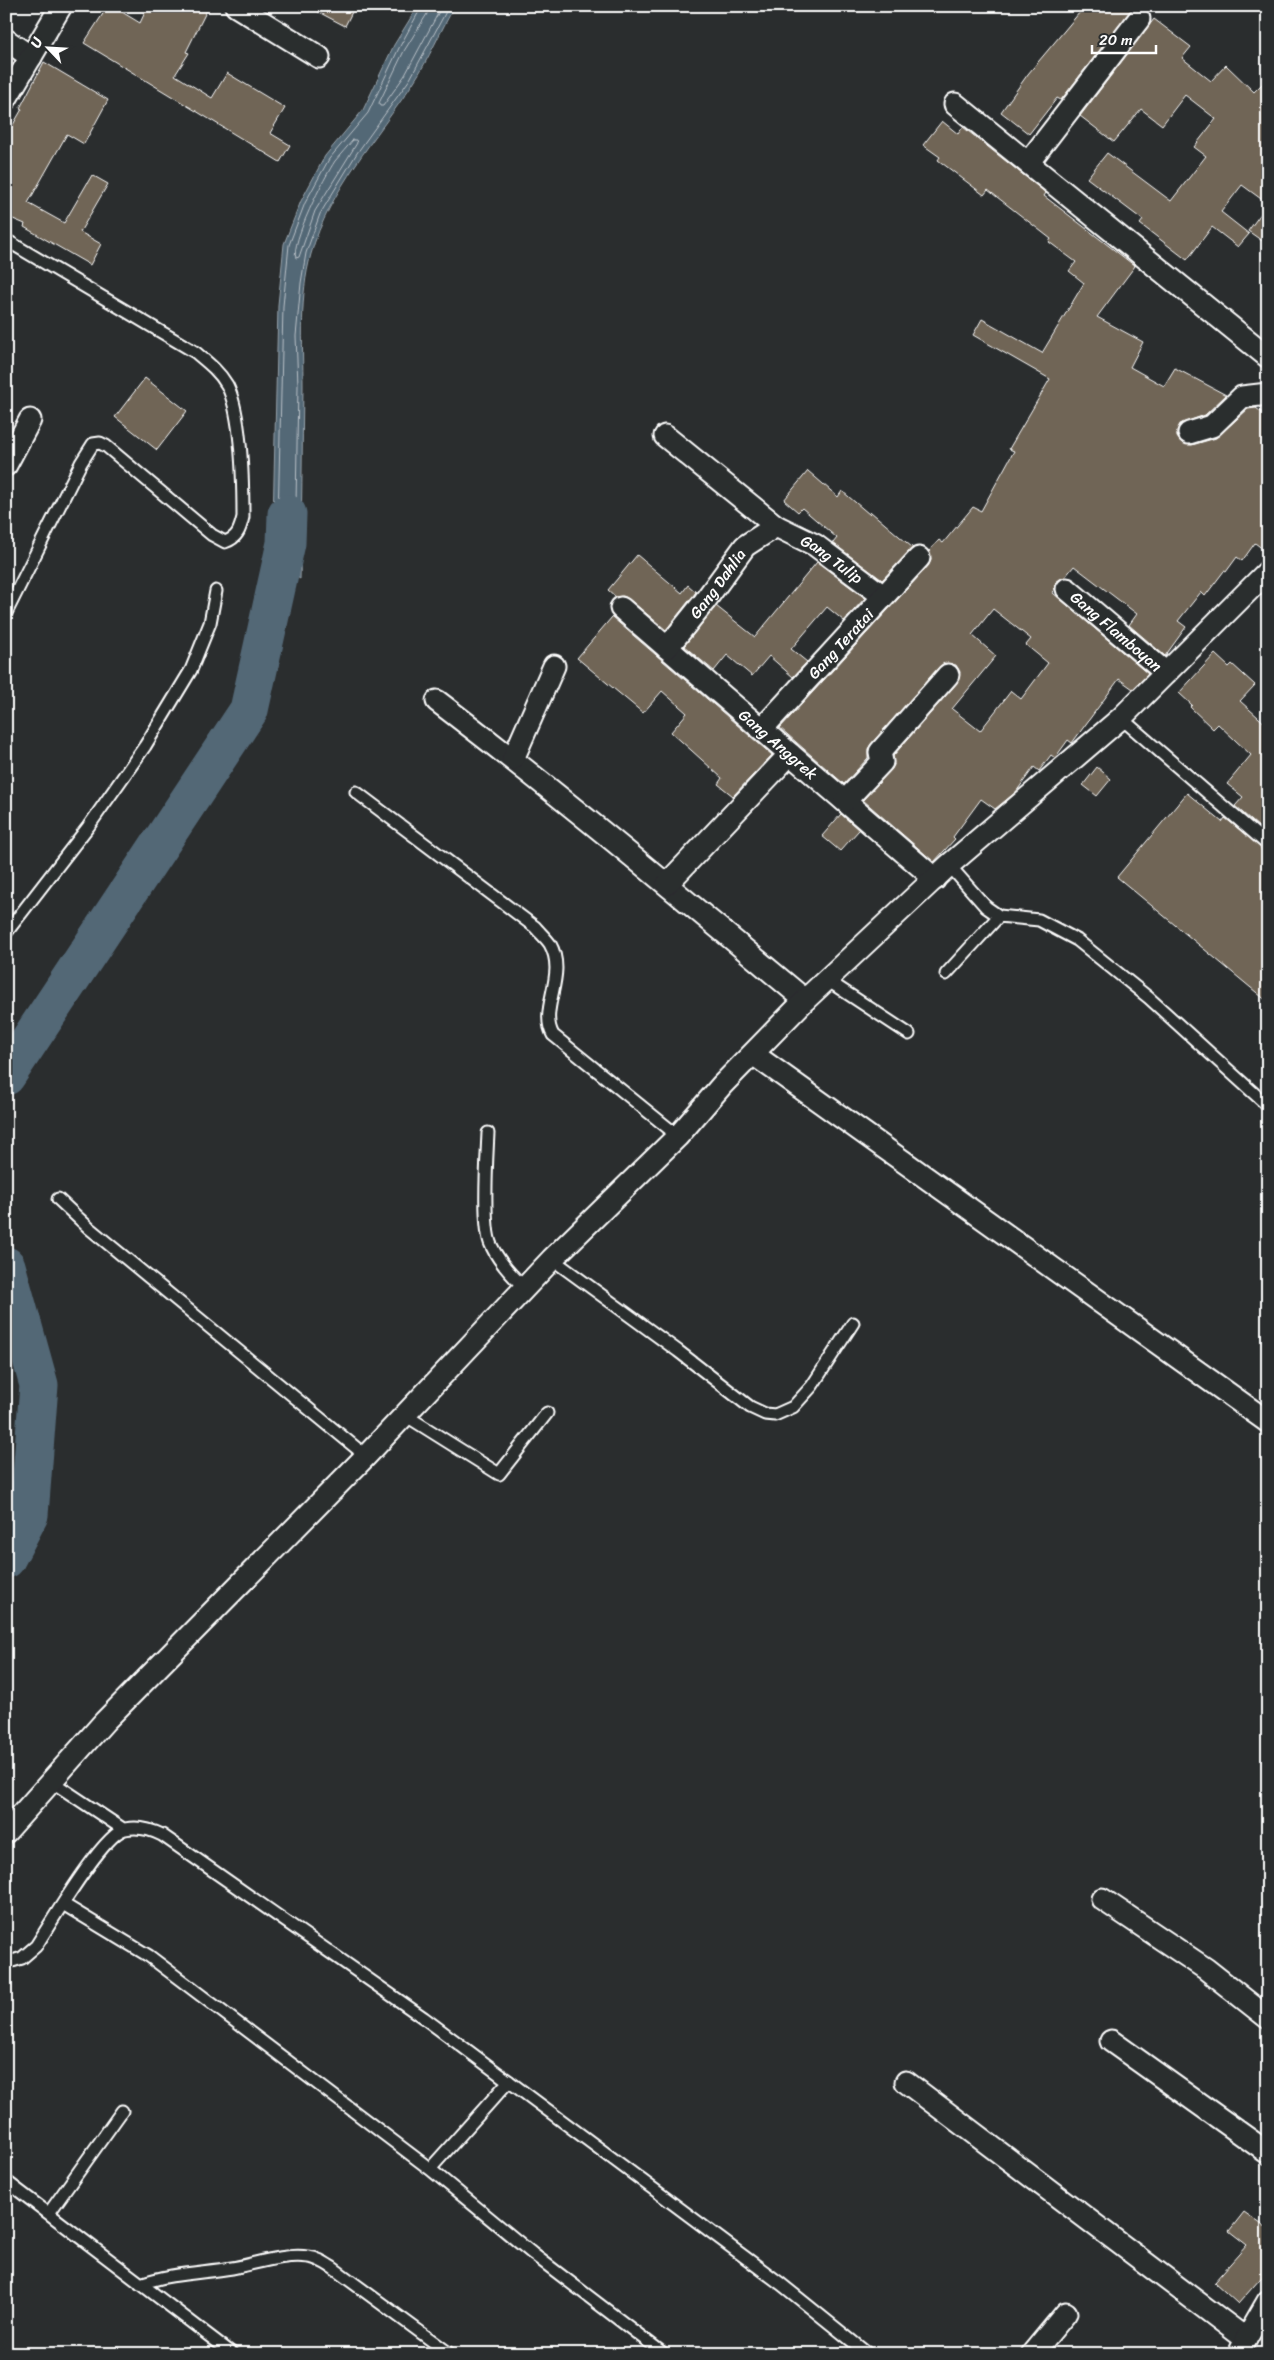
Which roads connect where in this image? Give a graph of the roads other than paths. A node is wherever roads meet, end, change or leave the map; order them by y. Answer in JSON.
{"nodes":[{"id":1,"x":61,"y":6,"type":"edge"},
{"id":2,"x":236,"y":6,"type":"edge"},
{"id":3,"x":1139,"y":19,"type":"dead end"},
{"id":4,"x":6,"y":40,"type":"edge"},
{"id":5,"x":32,"y":57,"type":"junction"},
{"id":6,"x":319,"y":57,"type":"dead end"},
{"id":7,"x":6,"y":99,"type":"edge"},
{"id":8,"x":955,"y":104,"type":"dead end"},
{"id":9,"x":1028,"y":163,"type":"junction"},
{"id":10,"x":6,"y":240,"type":"edge"},
{"id":11,"x":1268,"y":356,"type":"edge"},
{"id":12,"x":1268,"y":394,"type":"edge"},
{"id":13,"x":30,"y":420,"type":"dead end"},
{"id":14,"x":1189,"y":433,"type":"dead end"},
{"id":15,"x":665,"y":436,"type":"dead end"},
{"id":16,"x":7,"y":466,"type":"edge"},
{"id":17,"x":776,"y":526,"type":"junction"},
{"id":18,"x":919,"y":558,"type":"dead end"},
{"id":19,"x":1264,"y":581,"type":"edge"},
{"id":20,"x":1067,"y":589,"type":"dead end"},
{"id":21,"x":216,"y":592,"type":"dead end"},
{"id":22,"x":883,"y":596,"type":"junction"},
{"id":23,"x":621,"y":608,"type":"dead end"},
{"id":24,"x":6,"y":613,"type":"edge"},
{"id":25,"x":667,"y":648,"type":"junction"},
{"id":26,"x":554,"y":666,"type":"dead end"},
{"id":27,"x":1166,"y":673,"type":"junction"},
{"id":28,"x":948,"y":675,"type":"dead end"},
{"id":29,"x":437,"y":701,"type":"dead end"},
{"id":30,"x":1121,"y":718,"type":"junction"},
{"id":31,"x":762,"y":729,"type":"junction"},
{"id":32,"x":790,"y":754,"type":"junction"},
{"id":33,"x":513,"y":759,"type":"junction"},
{"id":34,"x":356,"y":792,"type":"dead end"},
{"id":35,"x":844,"y":801,"type":"junction"},
{"id":36,"x":1268,"y":845,"type":"edge"},
{"id":37,"x":942,"y":872,"type":"junction"},
{"id":38,"x":667,"y":884,"type":"junction"},
{"id":39,"x":999,"y":916,"type":"junction"},
{"id":40,"x":6,"y":933,"type":"edge"},
{"id":41,"x":946,"y":974,"type":"dead end"},
{"id":42,"x":827,"y":980,"type":"junction"},
{"id":43,"x":806,"y":1000,"type":"junction"},
{"id":44,"x":909,"y":1034,"type":"dead end"},
{"id":45,"x":753,"y":1054,"type":"junction"},
{"id":46,"x":1268,"y":1106,"type":"edge"},
{"id":47,"x":488,"y":1133,"type":"dead end"},
{"id":48,"x":678,"y":1136,"type":"junction"},
{"id":49,"x":58,"y":1198,"type":"dead end"},
{"id":50,"x":552,"y":1259,"type":"junction"},
{"id":51,"x":524,"y":1287,"type":"junction"},
{"id":52,"x":853,"y":1323,"type":"dead end"},
{"id":53,"x":547,"y":1413,"type":"dead end"},
{"id":54,"x":405,"y":1415,"type":"junction"},
{"id":55,"x":1268,"y":1422,"type":"edge"},
{"id":56,"x":366,"y":1456,"type":"junction"},
{"id":57,"x":51,"y":1781,"type":"junction"},
{"id":58,"x":123,"y":1830,"type":"junction"},
{"id":59,"x":6,"y":1832,"type":"edge"},
{"id":60,"x":1102,"y":1899,"type":"dead end"},
{"id":61,"x":63,"y":1904,"type":"junction"},
{"id":62,"x":6,"y":1963,"type":"edge"},
{"id":63,"x":1268,"y":2018,"type":"edge"},
{"id":64,"x":1111,"y":2041,"type":"dead end"},
{"id":65,"x":509,"y":2081,"type":"junction"},
{"id":66,"x":906,"y":2082,"type":"dead end"},
{"id":67,"x":122,"y":2111,"type":"dead end"},
{"id":68,"x":1268,"y":2154,"type":"edge"},
{"id":69,"x":430,"y":2169,"type":"junction"},
{"id":70,"x":6,"y":2181,"type":"edge"},
{"id":71,"x":49,"y":2213,"type":"junction"},
{"id":72,"x":140,"y":2284,"type":"junction"},
{"id":73,"x":1268,"y":2301,"type":"edge"},
{"id":74,"x":1066,"y":2313,"type":"dead end"},
{"id":75,"x":1242,"y":2346,"type":"edge"},
{"id":76,"x":233,"y":2354,"type":"edge"},
{"id":77,"x":450,"y":2354,"type":"edge"},
{"id":78,"x":664,"y":2354,"type":"edge"},
{"id":79,"x":868,"y":2354,"type":"edge"},
{"id":80,"x":1032,"y":2354,"type":"edge"}],
"edges":[{"from":1,"to":5,"type":"street"},
{"from":2,"to":6,"type":"street"},
{"from":3,"to":9,"type":"street"},
{"from":4,"to":5,"type":"street"},
{"from":5,"to":7,"type":"street"},
{"from":8,"to":9,"type":"street"},
{"from":9,"to":11,"type":"street"},
{"from":10,"to":24,"type":"lane"},
{"from":12,"to":14,"type":"street"},
{"from":13,"to":16,"type":"street"},
{"from":15,"to":17,"type":"street","name":"Gang Tulip"},
{"from":17,"to":22,"type":"street","name":"Gang Tulip"},
{"from":17,"to":25,"type":"street","name":"Gang Dahlia"},
{"from":18,"to":22,"type":"street","name":"Gang Teratai"},
{"from":19,"to":27,"type":"street"},
{"from":20,"to":27,"type":"street","name":"Gang Flamboyan"},
{"from":21,"to":40,"type":"lane"},
{"from":22,"to":31,"type":"street","name":"Gang Teratai"},
{"from":23,"to":25,"type":"street","name":"Gang Anggrek"},
{"from":25,"to":31,"type":"street","name":"Gang Anggrek"},
{"from":26,"to":33,"type":"street"},
{"from":27,"to":30,"type":"street"},
{"from":28,"to":35,"type":"street"},
{"from":29,"to":33,"type":"street"},
{"from":30,"to":36,"type":"lane"},
{"from":30,"to":37,"type":"street"},
{"from":31,"to":32,"type":"street","name":"Gang Anggrek"},
{"from":32,"to":35,"type":"street","name":"Gang Anggrek"},
{"from":32,"to":38,"type":"street"},
{"from":33,"to":38,"type":"street"},
{"from":34,"to":48,"type":"lane"},
{"from":35,"to":37,"type":"street","name":"Gang Anggrek"},
{"from":37,"to":39,"type":"lane"},
{"from":37,"to":42,"type":"street"},
{"from":38,"to":43,"type":"street"},
{"from":39,"to":41,"type":"lane"},
{"from":39,"to":46,"type":"lane"},
{"from":42,"to":43,"type":"street"},
{"from":42,"to":44,"type":"lane"},
{"from":43,"to":45,"type":"street"},
{"from":45,"to":48,"type":"street"},
{"from":45,"to":55,"type":"street"},
{"from":47,"to":51,"type":"lane"},
{"from":48,"to":50,"type":"street"},
{"from":49,"to":56,"type":"lane"},
{"from":50,"to":51,"type":"street"},
{"from":50,"to":52,"type":"lane"},
{"from":51,"to":54,"type":"street"},
{"from":53,"to":54,"type":"lane"},
{"from":54,"to":56,"type":"street"},
{"from":56,"to":57,"type":"street"},
{"from":57,"to":58,"type":"lane"},
{"from":57,"to":59,"type":"street"},
{"from":58,"to":61,"type":"lane"},
{"from":58,"to":65,"type":"lane"},
{"from":60,"to":63,"type":"street"},
{"from":61,"to":62,"type":"lane"},
{"from":61,"to":69,"type":"lane"},
{"from":64,"to":68,"type":"street"},
{"from":65,"to":69,"type":"lane"},
{"from":65,"to":79,"type":"lane"},
{"from":66,"to":75,"type":"street"},
{"from":67,"to":71,"type":"lane"},
{"from":69,"to":78,"type":"lane"},
{"from":70,"to":71,"type":"lane"},
{"from":71,"to":72,"type":"lane"},
{"from":72,"to":76,"type":"lane"},
{"from":72,"to":77,"type":"lane"},
{"from":73,"to":75,"type":"street"},
{"from":74,"to":80,"type":"street"}]}
